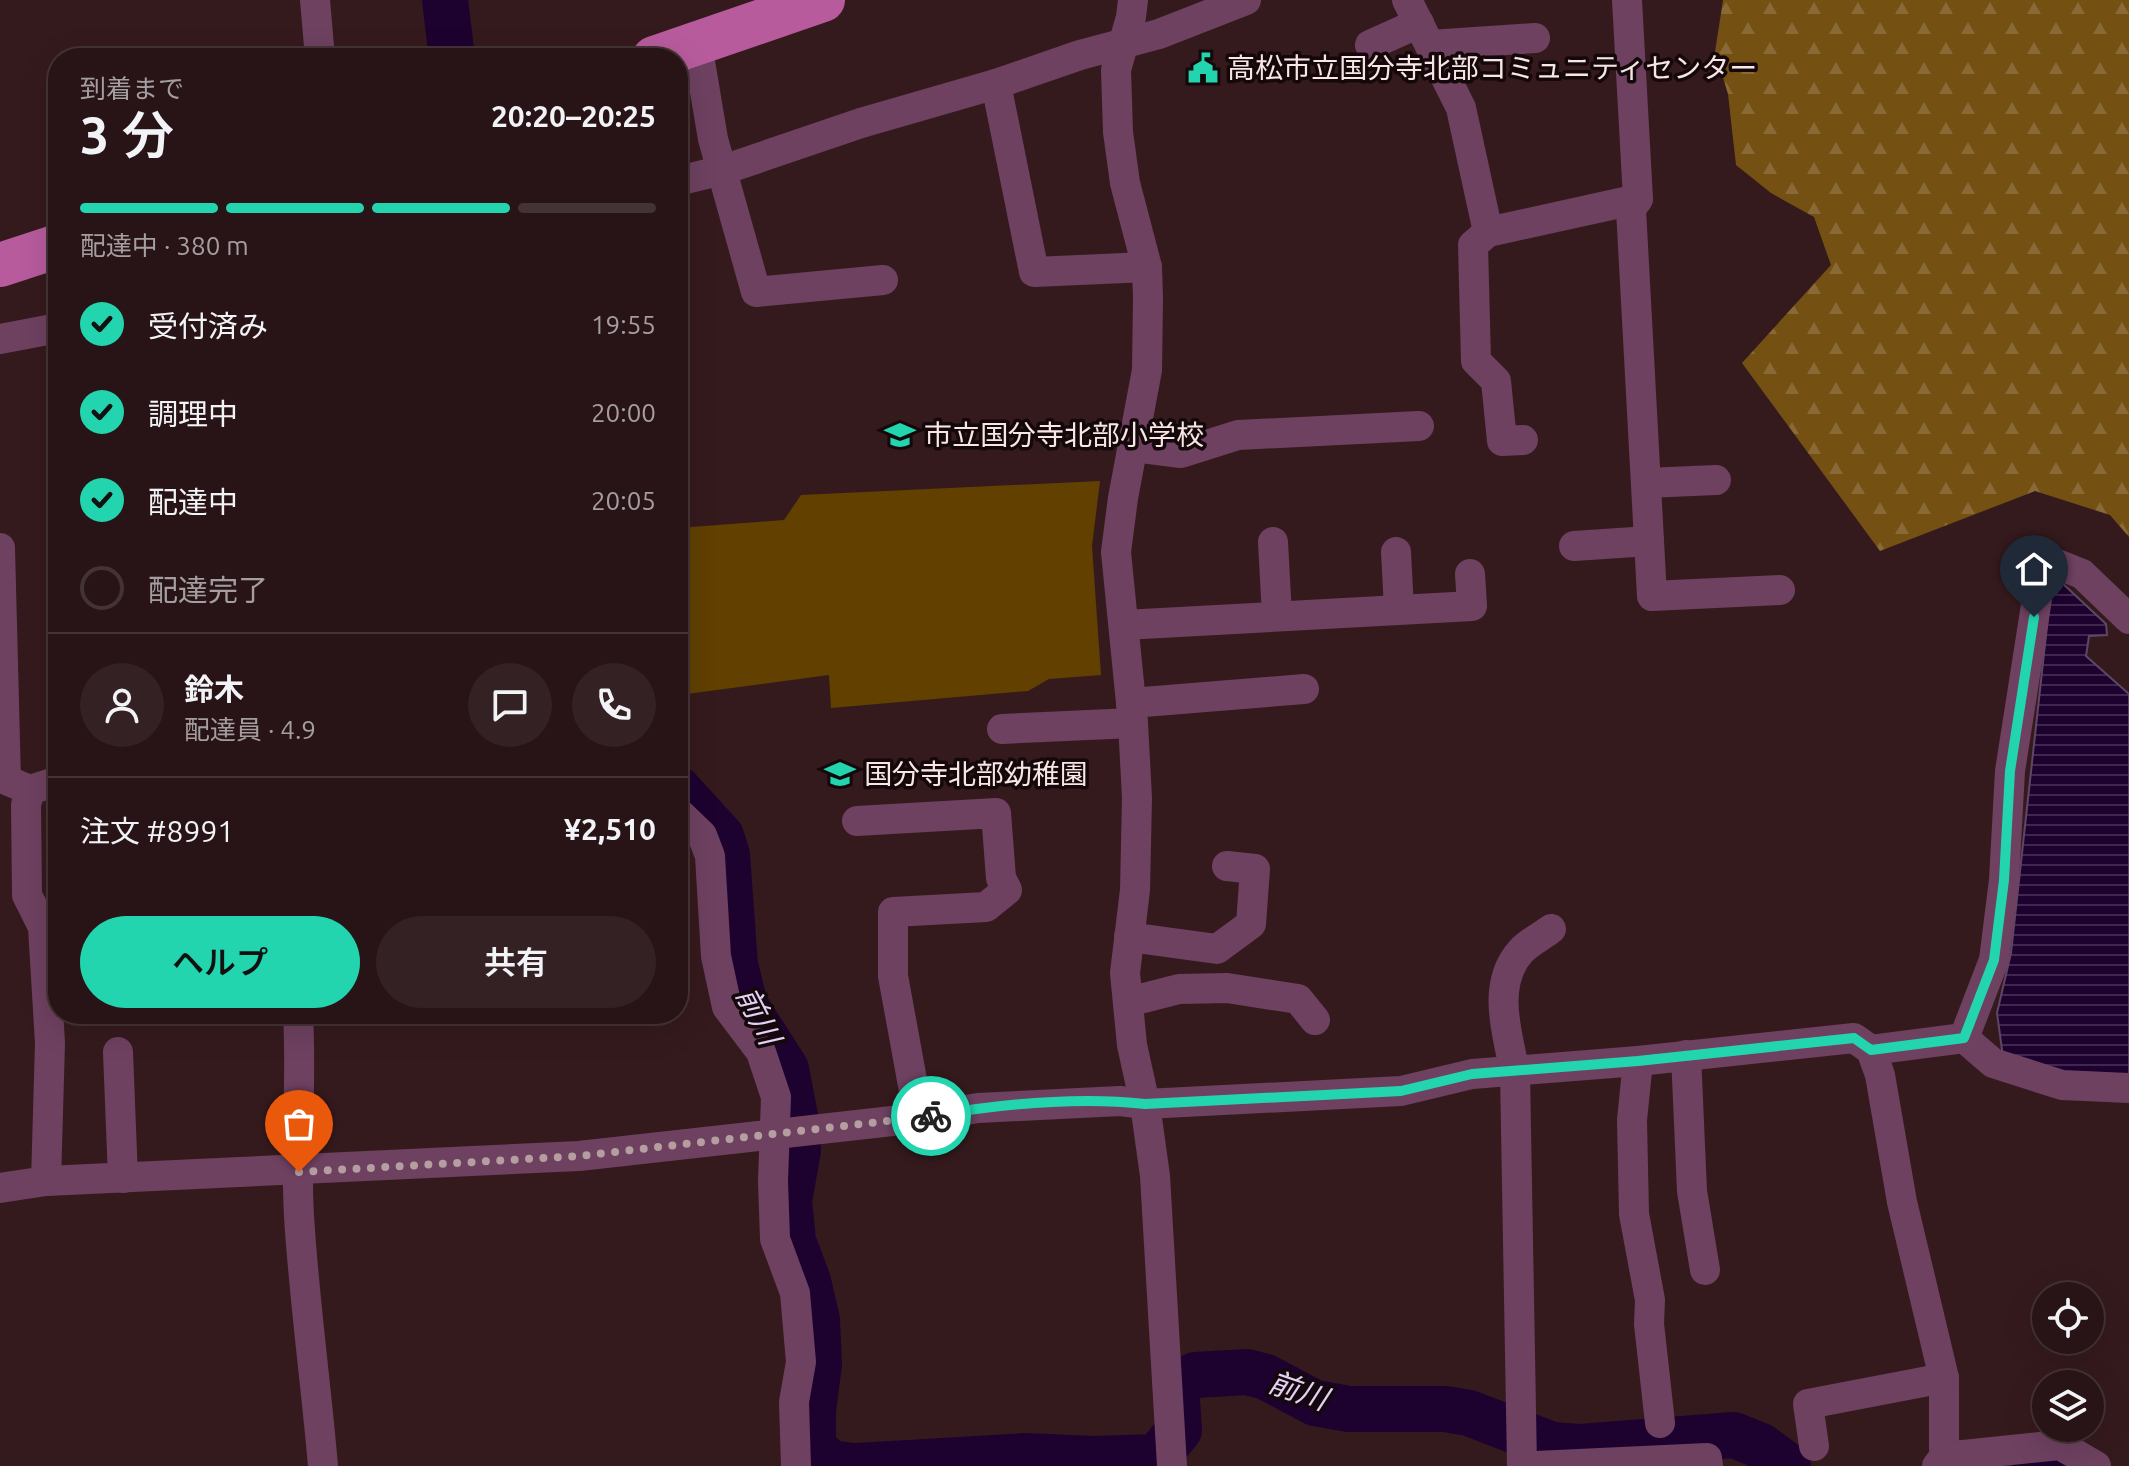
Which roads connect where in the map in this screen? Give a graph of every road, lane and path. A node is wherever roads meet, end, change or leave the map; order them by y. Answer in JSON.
{"nodes":[{"id":1,"x":315,"y":0,"type":"edge"},
{"id":2,"x":823,"y":0,"type":"edge"},
{"id":3,"x":1133,"y":0,"type":"edge"},
{"id":4,"x":1246,"y":0,"type":"edge"},
{"id":5,"x":1627,"y":0,"type":"edge"},
{"id":6,"x":1419,"y":23,"type":"edge"},
{"id":7,"x":1535,"y":38,"type":"dead end"},
{"id":8,"x":697,"y":44,"type":"junction"},
{"id":9,"x":1123,"y":44,"type":"junction"},
{"id":10,"x":1370,"y":45,"type":"dead end"},
{"id":11,"x":319,"y":48,"type":"edge"},
{"id":12,"x":685,"y":48,"type":"edge"},
{"id":13,"x":996,"y":84,"type":"junction"},
{"id":14,"x":723,"y":170,"type":"junction"},
{"id":15,"x":688,"y":179,"type":"edge"},
{"id":16,"x":1638,"y":199,"type":"junction"},
{"id":17,"x":1488,"y":232,"type":"junction"},
{"id":18,"x":48,"y":249,"type":"edge"},
{"id":19,"x":0,"y":265,"type":"edge"},
{"id":20,"x":1147,"y":267,"type":"junction"},
{"id":21,"x":883,"y":280,"type":"dead end"},
{"id":22,"x":48,"y":330,"type":"edge"},
{"id":23,"x":0,"y":339,"type":"edge"},
{"id":24,"x":1419,"y":426,"type":"dead end"},
{"id":25,"x":1501,"y":441,"type":"dead end"},
{"id":26,"x":1134,"y":447,"type":"junction"},
{"id":27,"x":1716,"y":480,"type":"dead end"},
{"id":28,"x":1646,"y":483,"type":"junction"},
{"id":29,"x":1649,"y":541,"type":"junction"},
{"id":30,"x":1273,"y":542,"type":"dead end"},
{"id":31,"x":1574,"y":546,"type":"dead end"},
{"id":32,"x":0,"y":548,"type":"edge"},
{"id":33,"x":1396,"y":552,"type":"dead end"},
{"id":34,"x":1470,"y":574,"type":"dead end"},
{"id":35,"x":1780,"y":590,"type":"dead end"},
{"id":36,"x":1399,"y":609,"type":"junction"},
{"id":37,"x":1277,"y":616,"type":"junction"},
{"id":38,"x":2129,"y":619,"type":"edge"},
{"id":39,"x":1124,"y":625,"type":"junction"},
{"id":40,"x":1,"y":636,"type":"edge"},
{"id":41,"x":1304,"y":689,"type":"dead end"},
{"id":42,"x":1132,"y":713,"type":"junction"},
{"id":43,"x":1002,"y":729,"type":"dead end"},
{"id":44,"x":24,"y":783,"type":"edge"},
{"id":45,"x":857,"y":821,"type":"dead end"},
{"id":46,"x":688,"y":822,"type":"edge"},
{"id":47,"x":1227,"y":866,"type":"dead end"},
{"id":48,"x":1551,"y":929,"type":"dead end"},
{"id":49,"x":1129,"y":937,"type":"junction"},
{"id":50,"x":1128,"y":1002,"type":"junction"},
{"id":51,"x":48,"y":1010,"type":"edge"},
{"id":52,"x":1315,"y":1020,"type":"dead end"},
{"id":53,"x":49,"y":1024,"type":"edge"},
{"id":54,"x":298,"y":1024,"type":"edge"},
{"id":55,"x":1964,"y":1038,"type":"junction"},
{"id":56,"x":1871,"y":1050,"type":"junction"},
{"id":57,"x":118,"y":1052,"type":"dead end"},
{"id":58,"x":1686,"y":1055,"type":"junction"},
{"id":59,"x":1638,"y":1061,"type":"junction"},
{"id":60,"x":1515,"y":1072,"type":"junction"},
{"id":61,"x":2129,"y":1088,"type":"edge"},
{"id":62,"x":1145,"y":1104,"type":"junction"},
{"id":63,"x":919,"y":1118,"type":"junction"},
{"id":64,"x":774,"y":1135,"type":"junction"},
{"id":65,"x":299,"y":1172,"type":"junction"},
{"id":66,"x":123,"y":1178,"type":"junction"},
{"id":67,"x":46,"y":1181,"type":"junction"},
{"id":68,"x":0,"y":1188,"type":"edge"},
{"id":69,"x":1705,"y":1270,"type":"dead end"},
{"id":70,"x":1944,"y":1378,"type":"junction"},
{"id":71,"x":1660,"y":1423,"type":"dead end"},
{"id":72,"x":1814,"y":1446,"type":"dead end"},
{"id":73,"x":1527,"y":1458,"type":"edge"},
{"id":74,"x":1940,"y":1462,"type":"edge"},
{"id":75,"x":323,"y":1466,"type":"edge"},
{"id":76,"x":796,"y":1466,"type":"edge"},
{"id":77,"x":1172,"y":1466,"type":"edge"},
{"id":78,"x":1708,"y":1466,"type":"edge"},
{"id":79,"x":2096,"y":1466,"type":"edge"}],
"edges":[{"from":1,"to":11,"type":"street"},
{"from":2,"to":8,"type":"main road"},
{"from":3,"to":9,"type":"street"},
{"from":4,"to":9,"type":"street"},
{"from":5,"to":16,"type":"street"},
{"from":6,"to":7,"type":"street"},
{"from":6,"to":10,"type":"street"},
{"from":6,"to":17,"type":"street"},
{"from":8,"to":12,"type":"main road"},
{"from":8,"to":14,"type":"street"},
{"from":9,"to":13,"type":"street"},
{"from":9,"to":20,"type":"street"},
{"from":13,"to":14,"type":"street"},
{"from":13,"to":20,"type":"street"},
{"from":14,"to":15,"type":"street"},
{"from":14,"to":21,"type":"street"},
{"from":16,"to":17,"type":"street"},
{"from":16,"to":28,"type":"street"},
{"from":17,"to":25,"type":"street"},
{"from":18,"to":19,"type":"main road"},
{"from":20,"to":26,"type":"street"},
{"from":22,"to":23,"type":"street"},
{"from":24,"to":26,"type":"street"},
{"from":26,"to":39,"type":"street"},
{"from":27,"to":28,"type":"street"},
{"from":28,"to":29,"type":"street"},
{"from":29,"to":31,"type":"street"},
{"from":29,"to":35,"type":"street"},
{"from":30,"to":37,"type":"street"},
{"from":32,"to":40,"type":"street"},
{"from":33,"to":36,"type":"street"},
{"from":34,"to":36,"type":"street"},
{"from":36,"to":37,"type":"street"},
{"from":37,"to":39,"type":"street"},
{"from":38,"to":55,"type":"street"},
{"from":39,"to":42,"type":"street"},
{"from":40,"to":44,"type":"street"},
{"from":41,"to":42,"type":"street"},
{"from":42,"to":43,"type":"street"},
{"from":42,"to":49,"type":"street"},
{"from":44,"to":51,"type":"street"},
{"from":45,"to":63,"type":"street"},
{"from":46,"to":64,"type":"street"},
{"from":47,"to":49,"type":"street"},
{"from":48,"to":60,"type":"street"},
{"from":49,"to":50,"type":"street"},
{"from":50,"to":52,"type":"street"},
{"from":50,"to":62,"type":"street"},
{"from":53,"to":67,"type":"street"},
{"from":54,"to":65,"type":"street"},
{"from":55,"to":56,"type":"street"},
{"from":55,"to":61,"type":"street"},
{"from":56,"to":58,"type":"street"},
{"from":56,"to":70,"type":"street"},
{"from":57,"to":66,"type":"street"},
{"from":58,"to":59,"type":"street"},
{"from":58,"to":69,"type":"street"},
{"from":59,"to":60,"type":"street"},
{"from":59,"to":71,"type":"street"},
{"from":60,"to":62,"type":"street"},
{"from":60,"to":73,"type":"street"},
{"from":62,"to":63,"type":"street"},
{"from":62,"to":77,"type":"street"},
{"from":63,"to":64,"type":"street"},
{"from":64,"to":65,"type":"street"},
{"from":64,"to":76,"type":"street"},
{"from":65,"to":66,"type":"street"},
{"from":65,"to":75,"type":"street"},
{"from":66,"to":67,"type":"street"},
{"from":67,"to":68,"type":"street"},
{"from":70,"to":72,"type":"street"},
{"from":70,"to":74,"type":"street"},
{"from":73,"to":78,"type":"street"},
{"from":74,"to":79,"type":"street"}]}
